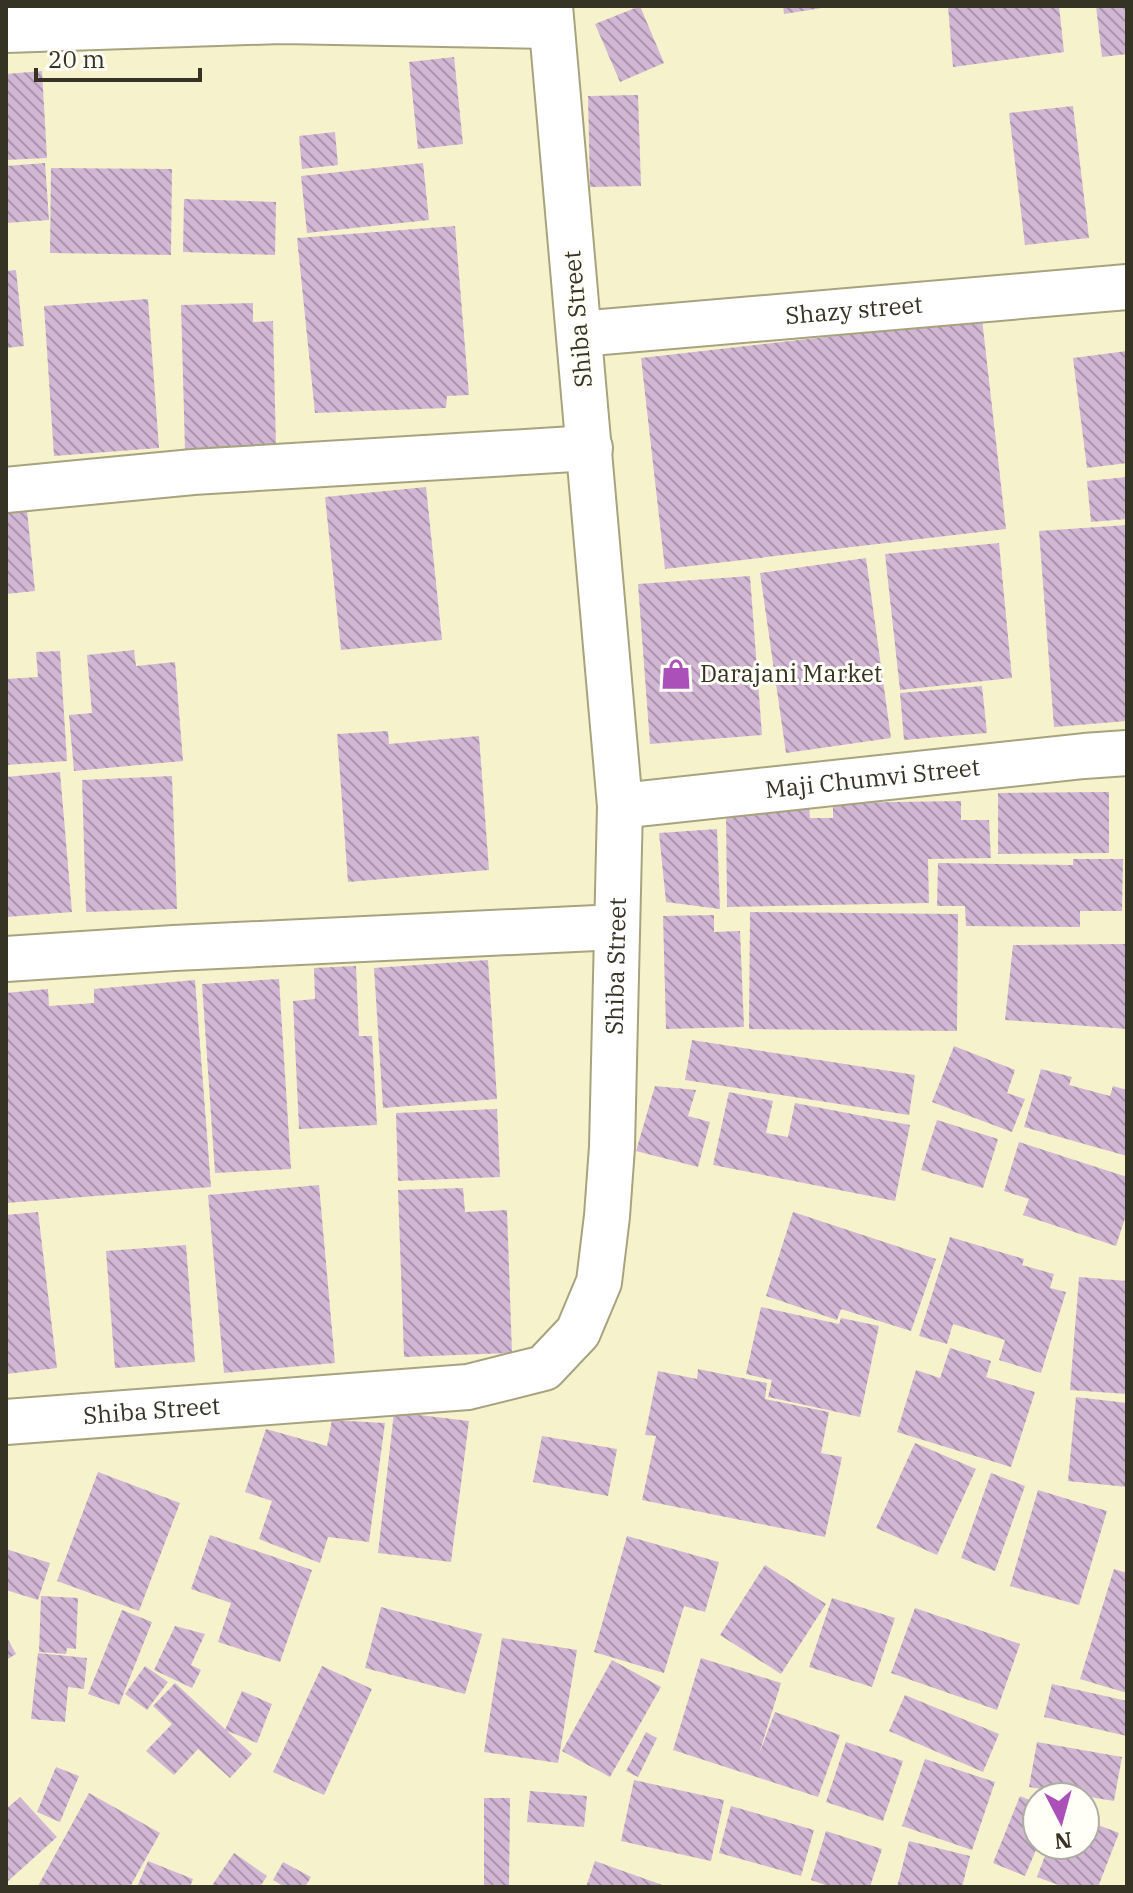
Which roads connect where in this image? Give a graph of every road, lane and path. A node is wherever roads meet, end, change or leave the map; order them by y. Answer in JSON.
{"nodes":[{"id":1,"x":550,"y":16,"type":"edge"},
{"id":2,"x":6,"y":30,"type":"edge"},
{"id":3,"x":1127,"y":287,"type":"edge"},
{"id":4,"x":579,"y":334,"type":"junction"},
{"id":5,"x":590,"y":448,"type":"junction"},
{"id":6,"x":6,"y":490,"type":"edge"},
{"id":7,"x":1127,"y":753,"type":"edge"},
{"id":8,"x":620,"y":806,"type":"junction"},
{"id":9,"x":617,"y":927,"type":"junction"},
{"id":10,"x":6,"y":959,"type":"edge"},
{"id":11,"x":6,"y":1422,"type":"edge"}],
"edges":[{"from":1,"to":2,"type":"street"},
{"from":1,"to":4,"type":"street","name":"Shiba Street"},
{"from":3,"to":4,"type":"street","name":"Shazy street"},
{"from":4,"to":5,"type":"street","name":"Shiba Street"},
{"from":5,"to":6,"type":"street"},
{"from":5,"to":8,"type":"street","name":"Shiba Street"},
{"from":7,"to":8,"type":"street","name":"Maji Chumvi Street"},
{"from":8,"to":9,"type":"street","name":"Shiba Street"},
{"from":9,"to":10,"type":"street"},
{"from":9,"to":11,"type":"street","name":"Shiba Street"}]}
